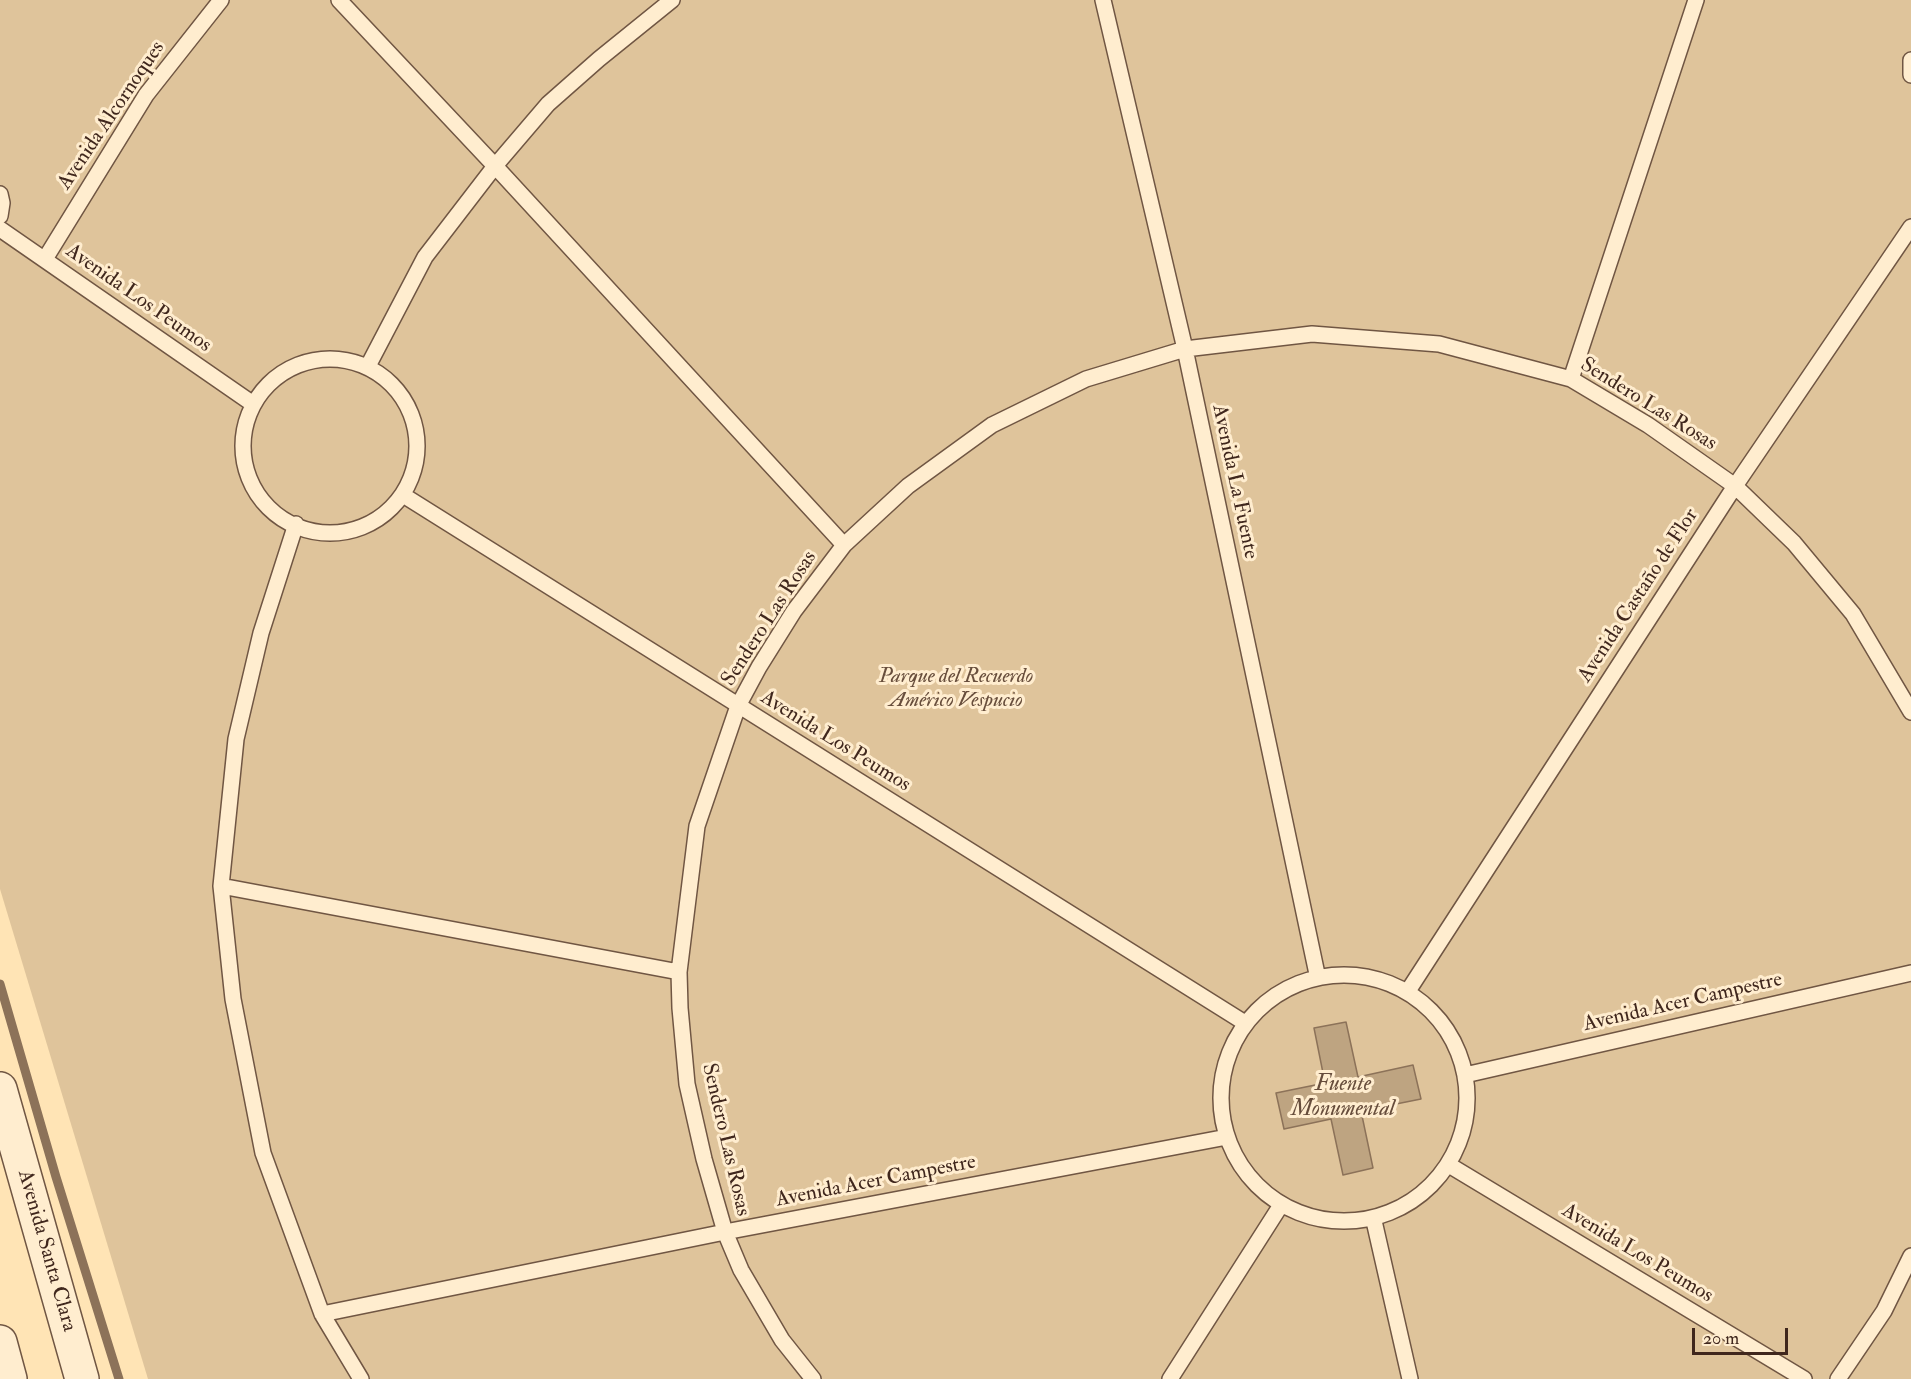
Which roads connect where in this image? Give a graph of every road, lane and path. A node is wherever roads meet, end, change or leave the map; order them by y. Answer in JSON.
{"nodes":[{"id":1,"x":221,"y":0,"type":"edge"},
{"id":2,"x":339,"y":0,"type":"edge"},
{"id":3,"x":672,"y":0,"type":"edge"},
{"id":4,"x":1103,"y":0,"type":"edge"},
{"id":5,"x":1696,"y":0,"type":"edge"},
{"id":6,"x":1911,"y":60,"type":"edge"},
{"id":7,"x":1911,"y":75,"type":"edge"},
{"id":8,"x":495,"y":166,"type":"junction"},
{"id":9,"x":0,"y":194,"type":"edge"},
{"id":10,"x":0,"y":216,"type":"edge"},
{"id":11,"x":1911,"y":227,"type":"edge"},
{"id":12,"x":0,"y":228,"type":"edge"},
{"id":13,"x":45,"y":259,"type":"junction"},
{"id":14,"x":1185,"y":349,"type":"junction"},
{"id":15,"x":368,"y":366,"type":"junction"},
{"id":16,"x":1571,"y":378,"type":"junction"},
{"id":17,"x":253,"y":404,"type":"junction"},
{"id":18,"x":1736,"y":486,"type":"junction"},
{"id":19,"x":404,"y":495,"type":"junction"},
{"id":20,"x":296,"y":525,"type":"junction"},
{"id":21,"x":844,"y":545,"type":"junction"},
{"id":22,"x":738,"y":705,"type":"junction"},
{"id":23,"x":1910,"y":706,"type":"edge"},
{"id":24,"x":221,"y":886,"type":"junction"},
{"id":25,"x":679,"y":972,"type":"junction"},
{"id":26,"x":1911,"y":973,"type":"edge"},
{"id":27,"x":1317,"y":974,"type":"junction"},
{"id":28,"x":1408,"y":991,"type":"junction"},
{"id":29,"x":1245,"y":1023,"type":"junction"},
{"id":30,"x":1465,"y":1075,"type":"junction"},
{"id":31,"x":0,"y":1089,"type":"edge"},
{"id":32,"x":1227,"y":1137,"type":"junction"},
{"id":33,"x":1449,"y":1165,"type":"junction"},
{"id":34,"x":1281,"y":1205,"type":"junction"},
{"id":35,"x":1374,"y":1221,"type":"junction"},
{"id":36,"x":726,"y":1232,"type":"junction"},
{"id":37,"x":1911,"y":1256,"type":"edge"},
{"id":38,"x":322,"y":1314,"type":"junction"},
{"id":39,"x":0,"y":1342,"type":"edge"},
{"id":40,"x":10,"y":1379,"type":"edge"},
{"id":41,"x":82,"y":1379,"type":"edge"},
{"id":42,"x":361,"y":1379,"type":"edge"},
{"id":43,"x":813,"y":1379,"type":"edge"},
{"id":44,"x":1170,"y":1379,"type":"edge"},
{"id":45,"x":1410,"y":1379,"type":"edge"},
{"id":46,"x":1804,"y":1379,"type":"edge"},
{"id":47,"x":1838,"y":1379,"type":"edge"}],
"edges":[{"from":1,"to":13,"type":"lane","name":"Avenida Alcornoques"},
{"from":2,"to":8,"type":"lane"},
{"from":3,"to":8,"type":"lane"},
{"from":4,"to":14,"type":"lane","name":"Avenida La Fuente"},
{"from":5,"to":16,"type":"lane"},
{"from":6,"to":7,"type":"lane"},
{"from":8,"to":15,"type":"lane"},
{"from":8,"to":21,"type":"lane"},
{"from":9,"to":10,"type":"lane"},
{"from":11,"to":18,"type":"lane","name":"Avenida Castaño de Flor"},
{"from":12,"to":13,"type":"lane","name":"Avenida Los Peumos"},
{"from":13,"to":17,"type":"lane","name":"Avenida Los Peumos"},
{"from":14,"to":16,"type":"lane","name":"Sendero Las Rosas"},
{"from":14,"to":21,"type":"lane","name":"Sendero Las Rosas"},
{"from":14,"to":27,"type":"lane","name":"Avenida La Fuente"},
{"from":15,"to":17,"type":"lane"},
{"from":15,"to":19,"type":"lane"},
{"from":16,"to":18,"type":"lane","name":"Sendero Las Rosas"},
{"from":17,"to":20,"type":"lane"},
{"from":18,"to":23,"type":"lane","name":"Sendero Las Rosas"},
{"from":18,"to":28,"type":"lane","name":"Avenida Castaño de Flor"},
{"from":19,"to":20,"type":"lane"},
{"from":19,"to":22,"type":"lane","name":"Avenida Los Peumos"},
{"from":20,"to":24,"type":"lane"},
{"from":21,"to":22,"type":"lane","name":"Sendero Las Rosas"},
{"from":22,"to":25,"type":"lane","name":"Sendero Las Rosas"},
{"from":22,"to":29,"type":"lane","name":"Avenida Los Peumos"},
{"from":24,"to":25,"type":"lane"},
{"from":24,"to":38,"type":"lane"},
{"from":25,"to":36,"type":"lane","name":"Sendero Las Rosas"},
{"from":26,"to":30,"type":"lane","name":"Avenida Acer Campestre"},
{"from":27,"to":28,"type":"lane"},
{"from":27,"to":29,"type":"lane"},
{"from":28,"to":30,"type":"lane"},
{"from":29,"to":32,"type":"lane"},
{"from":30,"to":33,"type":"lane"},
{"from":31,"to":41,"type":"street","name":"Avenida Santa Clara"},
{"from":32,"to":34,"type":"lane"},
{"from":32,"to":36,"type":"lane","name":"Avenida Acer Campestre"},
{"from":33,"to":35,"type":"lane"},
{"from":33,"to":46,"type":"lane","name":"Avenida Los Peumos"},
{"from":34,"to":35,"type":"lane"},
{"from":34,"to":44,"type":"lane"},
{"from":35,"to":45,"type":"lane"},
{"from":36,"to":38,"type":"lane","name":"Avenida Acer Campestre"},
{"from":36,"to":43,"type":"lane","name":"Sendero Las Rosas"},
{"from":37,"to":47,"type":"lane"},
{"from":38,"to":42,"type":"lane"},
{"from":39,"to":40,"type":"street"}]}
